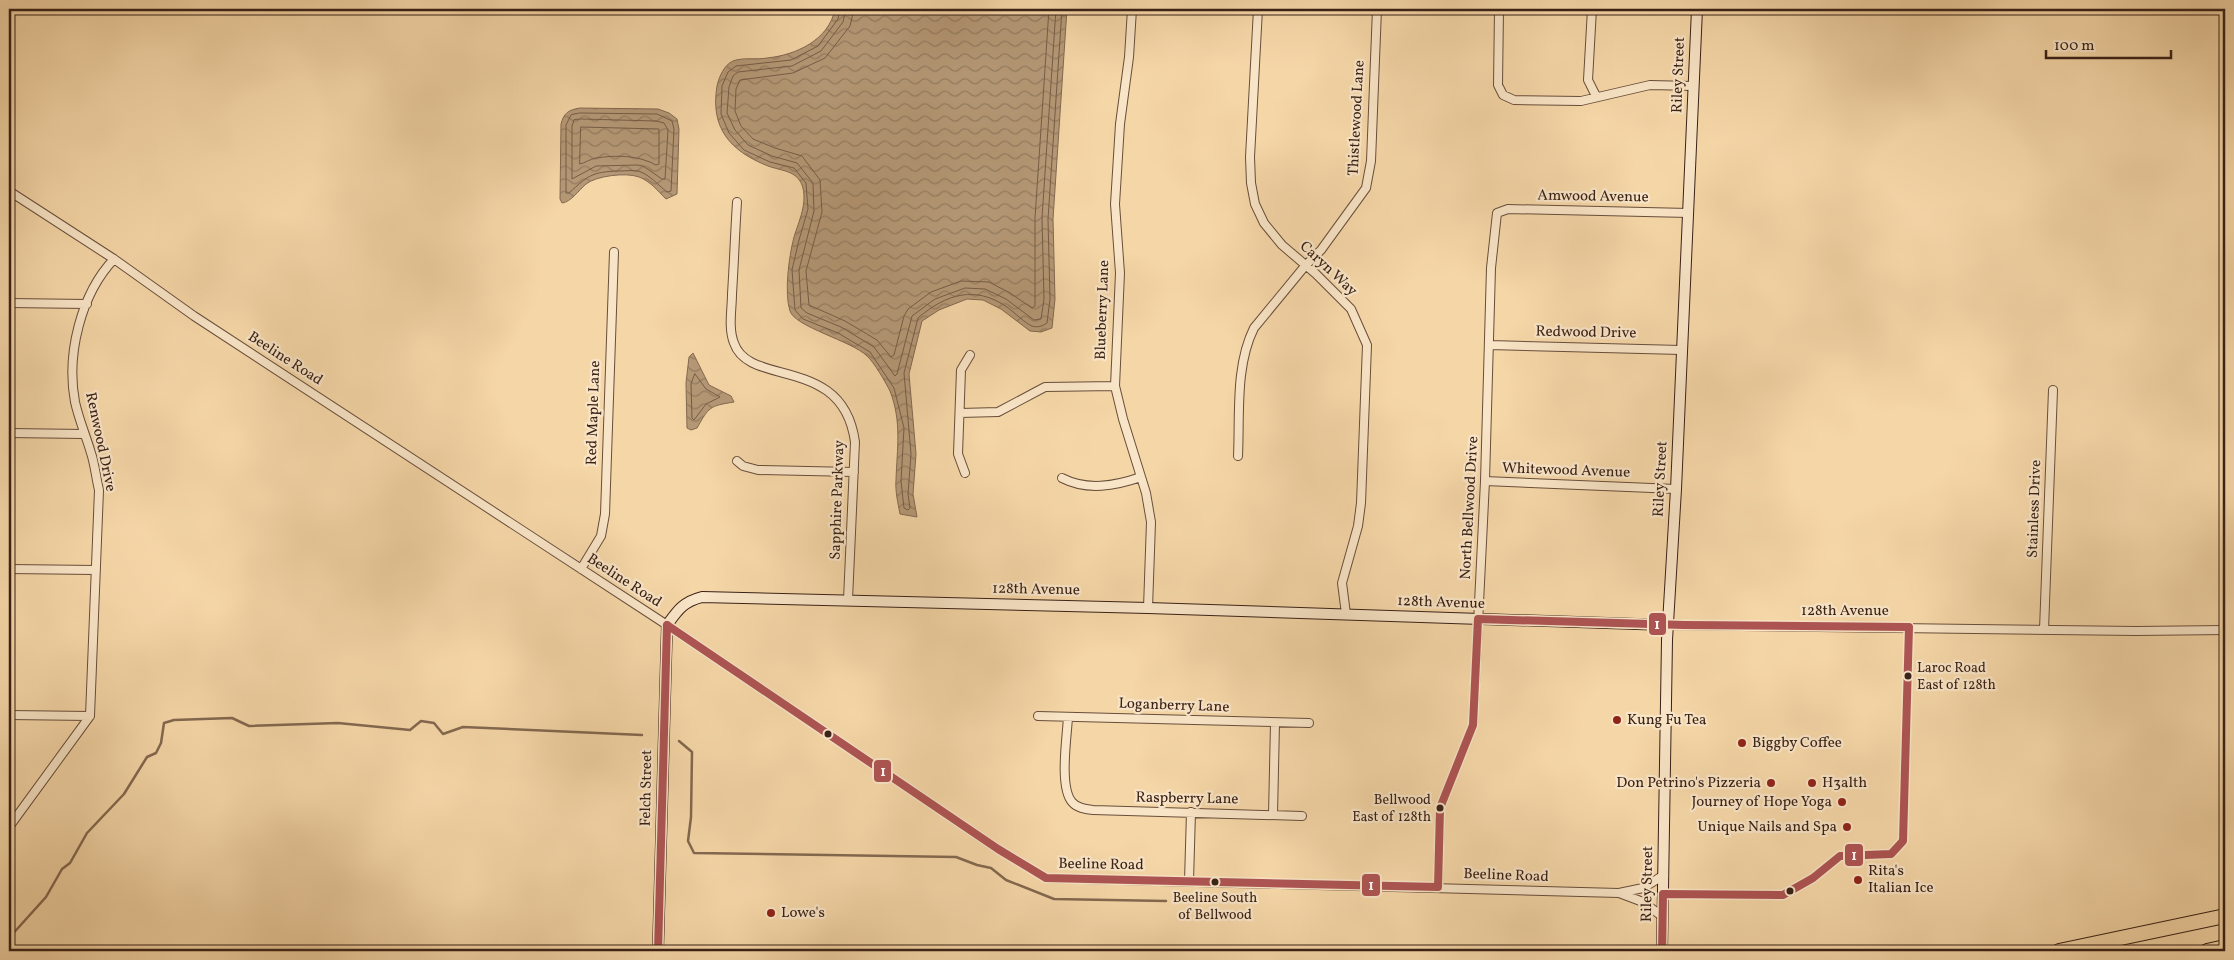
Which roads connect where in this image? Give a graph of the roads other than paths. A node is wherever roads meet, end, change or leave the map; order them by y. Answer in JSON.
{"nodes":[{"id":1,"x":1132,"y":9,"type":"edge"},
{"id":2,"x":1258,"y":9,"type":"edge"},
{"id":3,"x":1377,"y":9,"type":"edge"},
{"id":4,"x":1499,"y":9,"type":"edge"},
{"id":5,"x":1592,"y":9,"type":"edge"},
{"id":6,"x":1697,"y":9,"type":"edge"},
{"id":7,"x":1693,"y":86,"type":"junction"},
{"id":8,"x":1596,"y":96,"type":"junction"},
{"id":9,"x":9,"y":191,"type":"edge"},
{"id":10,"x":736,"y":202,"type":"dead end"},
{"id":11,"x":1497,"y":213,"type":"joint"},
{"id":12,"x":1689,"y":213,"type":"junction"},
{"id":13,"x":614,"y":252,"type":"dead end"},
{"id":14,"x":114,"y":259,"type":"junction"},
{"id":15,"x":1305,"y":266,"type":"junction"},
{"id":16,"x":9,"y":303,"type":"edge"},
{"id":17,"x":87,"y":304,"type":"junction"},
{"id":18,"x":1490,"y":345,"type":"junction"},
{"id":19,"x":1681,"y":350,"type":"junction"},
{"id":20,"x":970,"y":355,"type":"dead end"},
{"id":21,"x":1115,"y":386,"type":"junction"},
{"id":22,"x":2052,"y":390,"type":"dead end"},
{"id":23,"x":960,"y":414,"type":"junction"},
{"id":24,"x":9,"y":433,"type":"edge"},
{"id":25,"x":84,"y":434,"type":"junction"},
{"id":26,"x":1238,"y":456,"type":"dead end"},
{"id":27,"x":737,"y":461,"type":"dead end"},
{"id":28,"x":854,"y":472,"type":"junction"},
{"id":29,"x":965,"y":473,"type":"dead end"},
{"id":30,"x":1141,"y":477,"type":"junction"},
{"id":31,"x":1062,"y":478,"type":"dead end"},
{"id":32,"x":1485,"y":481,"type":"junction"},
{"id":33,"x":1676,"y":489,"type":"junction"},
{"id":34,"x":9,"y":569,"type":"edge"},
{"id":35,"x":581,"y":569,"type":"junction"},
{"id":36,"x":96,"y":570,"type":"junction"},
{"id":37,"x":848,"y":600,"type":"junction"},
{"id":38,"x":1148,"y":608,"type":"junction"},
{"id":39,"x":1346,"y":614,"type":"junction"},
{"id":40,"x":1478,"y":619,"type":"junction"},
{"id":41,"x":667,"y":625,"type":"junction"},
{"id":42,"x":1667,"y":625,"type":"junction"},
{"id":43,"x":2044,"y":630,"type":"junction"},
{"id":44,"x":2225,"y":630,"type":"edge"},
{"id":45,"x":9,"y":715,"type":"edge"},
{"id":46,"x":90,"y":716,"type":"junction"},
{"id":47,"x":1038,"y":716,"type":"dead end"},
{"id":48,"x":1068,"y":717,"type":"junction"},
{"id":49,"x":1275,"y":723,"type":"junction"},
{"id":50,"x":1309,"y":723,"type":"dead end"},
{"id":51,"x":1191,"y":812,"type":"junction"},
{"id":52,"x":1273,"y":815,"type":"junction"},
{"id":53,"x":1302,"y":816,"type":"dead end"},
{"id":54,"x":9,"y":827,"type":"edge"},
{"id":55,"x":1664,"y":875,"type":"junction"},
{"id":56,"x":1189,"y":881,"type":"junction"},
{"id":57,"x":1438,"y":888,"type":"junction"},
{"id":58,"x":1619,"y":893,"type":"junction"},
{"id":59,"x":2225,"y":916,"type":"edge"},
{"id":60,"x":1663,"y":917,"type":"junction"},
{"id":61,"x":2225,"y":947,"type":"edge"},
{"id":62,"x":658,"y":951,"type":"edge"},
{"id":63,"x":1662,"y":951,"type":"edge"},
{"id":64,"x":2059,"y":951,"type":"edge"},
{"id":65,"x":2207,"y":951,"type":"edge"}],
"edges":[{"from":1,"to":21,"type":"street","name":"Blueberry Lane"},
{"from":2,"to":15,"type":"street","name":"Caryn Way"},
{"from":3,"to":15,"type":"street","name":"Thistlewood Lane"},
{"from":4,"to":8,"type":"street"},
{"from":5,"to":8,"type":"street"},
{"from":6,"to":7,"type":"street","name":"Riley Street"},
{"from":7,"to":8,"type":"street"},
{"from":7,"to":12,"type":"street","name":"Riley Street"},
{"from":9,"to":14,"type":"street","name":"Beeline Road"},
{"from":10,"to":28,"type":"street","name":"Sapphire Parkway"},
{"from":11,"to":12,"type":"street","name":"Amwood Avenue"},
{"from":11,"to":18,"type":"street","name":"North Bellwood Drive"},
{"from":12,"to":19,"type":"street","name":"Riley Street"},
{"from":13,"to":35,"type":"street","name":"Red Maple Lane"},
{"from":14,"to":17,"type":"street","name":"Renwood Drive"},
{"from":14,"to":35,"type":"street","name":"Beeline Road"},
{"from":15,"to":26,"type":"street","name":"Thistlewood Lane"},
{"from":15,"to":39,"type":"street","name":"Caryn Way"},
{"from":16,"to":17,"type":"street"},
{"from":17,"to":25,"type":"street","name":"Renwood Drive"},
{"from":18,"to":19,"type":"street","name":"Redwood Drive"},
{"from":18,"to":32,"type":"street","name":"North Bellwood Drive"},
{"from":19,"to":33,"type":"street","name":"Riley Street"},
{"from":20,"to":23,"type":"street"},
{"from":21,"to":23,"type":"street"},
{"from":21,"to":30,"type":"street","name":"Blueberry Lane"},
{"from":22,"to":43,"type":"street","name":"Stainless Drive"},
{"from":23,"to":29,"type":"street"},
{"from":24,"to":25,"type":"street"},
{"from":25,"to":36,"type":"street","name":"Renwood Drive"},
{"from":27,"to":28,"type":"street"},
{"from":28,"to":37,"type":"street","name":"Sapphire Parkway"},
{"from":30,"to":31,"type":"street"},
{"from":30,"to":38,"type":"street","name":"Blueberry Lane"},
{"from":32,"to":33,"type":"street","name":"Whitewood Avenue"},
{"from":32,"to":40,"type":"street","name":"North Bellwood Drive"},
{"from":33,"to":42,"type":"street","name":"Riley Street"},
{"from":34,"to":36,"type":"street"},
{"from":35,"to":41,"type":"street","name":"Beeline Road"},
{"from":36,"to":46,"type":"street","name":"Renwood Drive"},
{"from":37,"to":38,"type":"street","name":"128th Avenue"},
{"from":37,"to":41,"type":"street","name":"128th Avenue"},
{"from":38,"to":39,"type":"street","name":"128th Avenue"},
{"from":39,"to":40,"type":"street","name":"128th Avenue"},
{"from":40,"to":42,"type":"street","name":"128th Avenue"},
{"from":40,"to":57,"type":"street","name":"North Bellwood Drive"},
{"from":41,"to":56,"type":"street","name":"Beeline Road"},
{"from":41,"to":62,"type":"street","name":"Felch Street"},
{"from":42,"to":43,"type":"street","name":"128th Avenue"},
{"from":42,"to":55,"type":"street","name":"Riley Street"},
{"from":43,"to":44,"type":"street","name":"128th Avenue"},
{"from":45,"to":46,"type":"street"},
{"from":46,"to":54,"type":"street","name":"Renwood Drive"},
{"from":47,"to":48,"type":"street","name":"Loganberry Lane"},
{"from":48,"to":49,"type":"street","name":"Loganberry Lane"},
{"from":48,"to":51,"type":"street","name":"Raspberry Lane"},
{"from":49,"to":50,"type":"street","name":"Loganberry Lane"},
{"from":49,"to":52,"type":"street"},
{"from":51,"to":52,"type":"street","name":"Raspberry Lane"},
{"from":51,"to":56,"type":"street"},
{"from":52,"to":53,"type":"street","name":"Raspberry Lane"},
{"from":55,"to":58,"type":"street","name":"Beeline Road"},
{"from":55,"to":60,"type":"street","name":"Riley Street"},
{"from":56,"to":57,"type":"street","name":"Beeline Road"},
{"from":57,"to":58,"type":"street","name":"Beeline Road"},
{"from":58,"to":60,"type":"street","name":"Beeline Road"},
{"from":59,"to":64,"type":"highway"},
{"from":60,"to":63,"type":"street","name":"Riley Street"},
{"from":61,"to":65,"type":"highway"}]}
